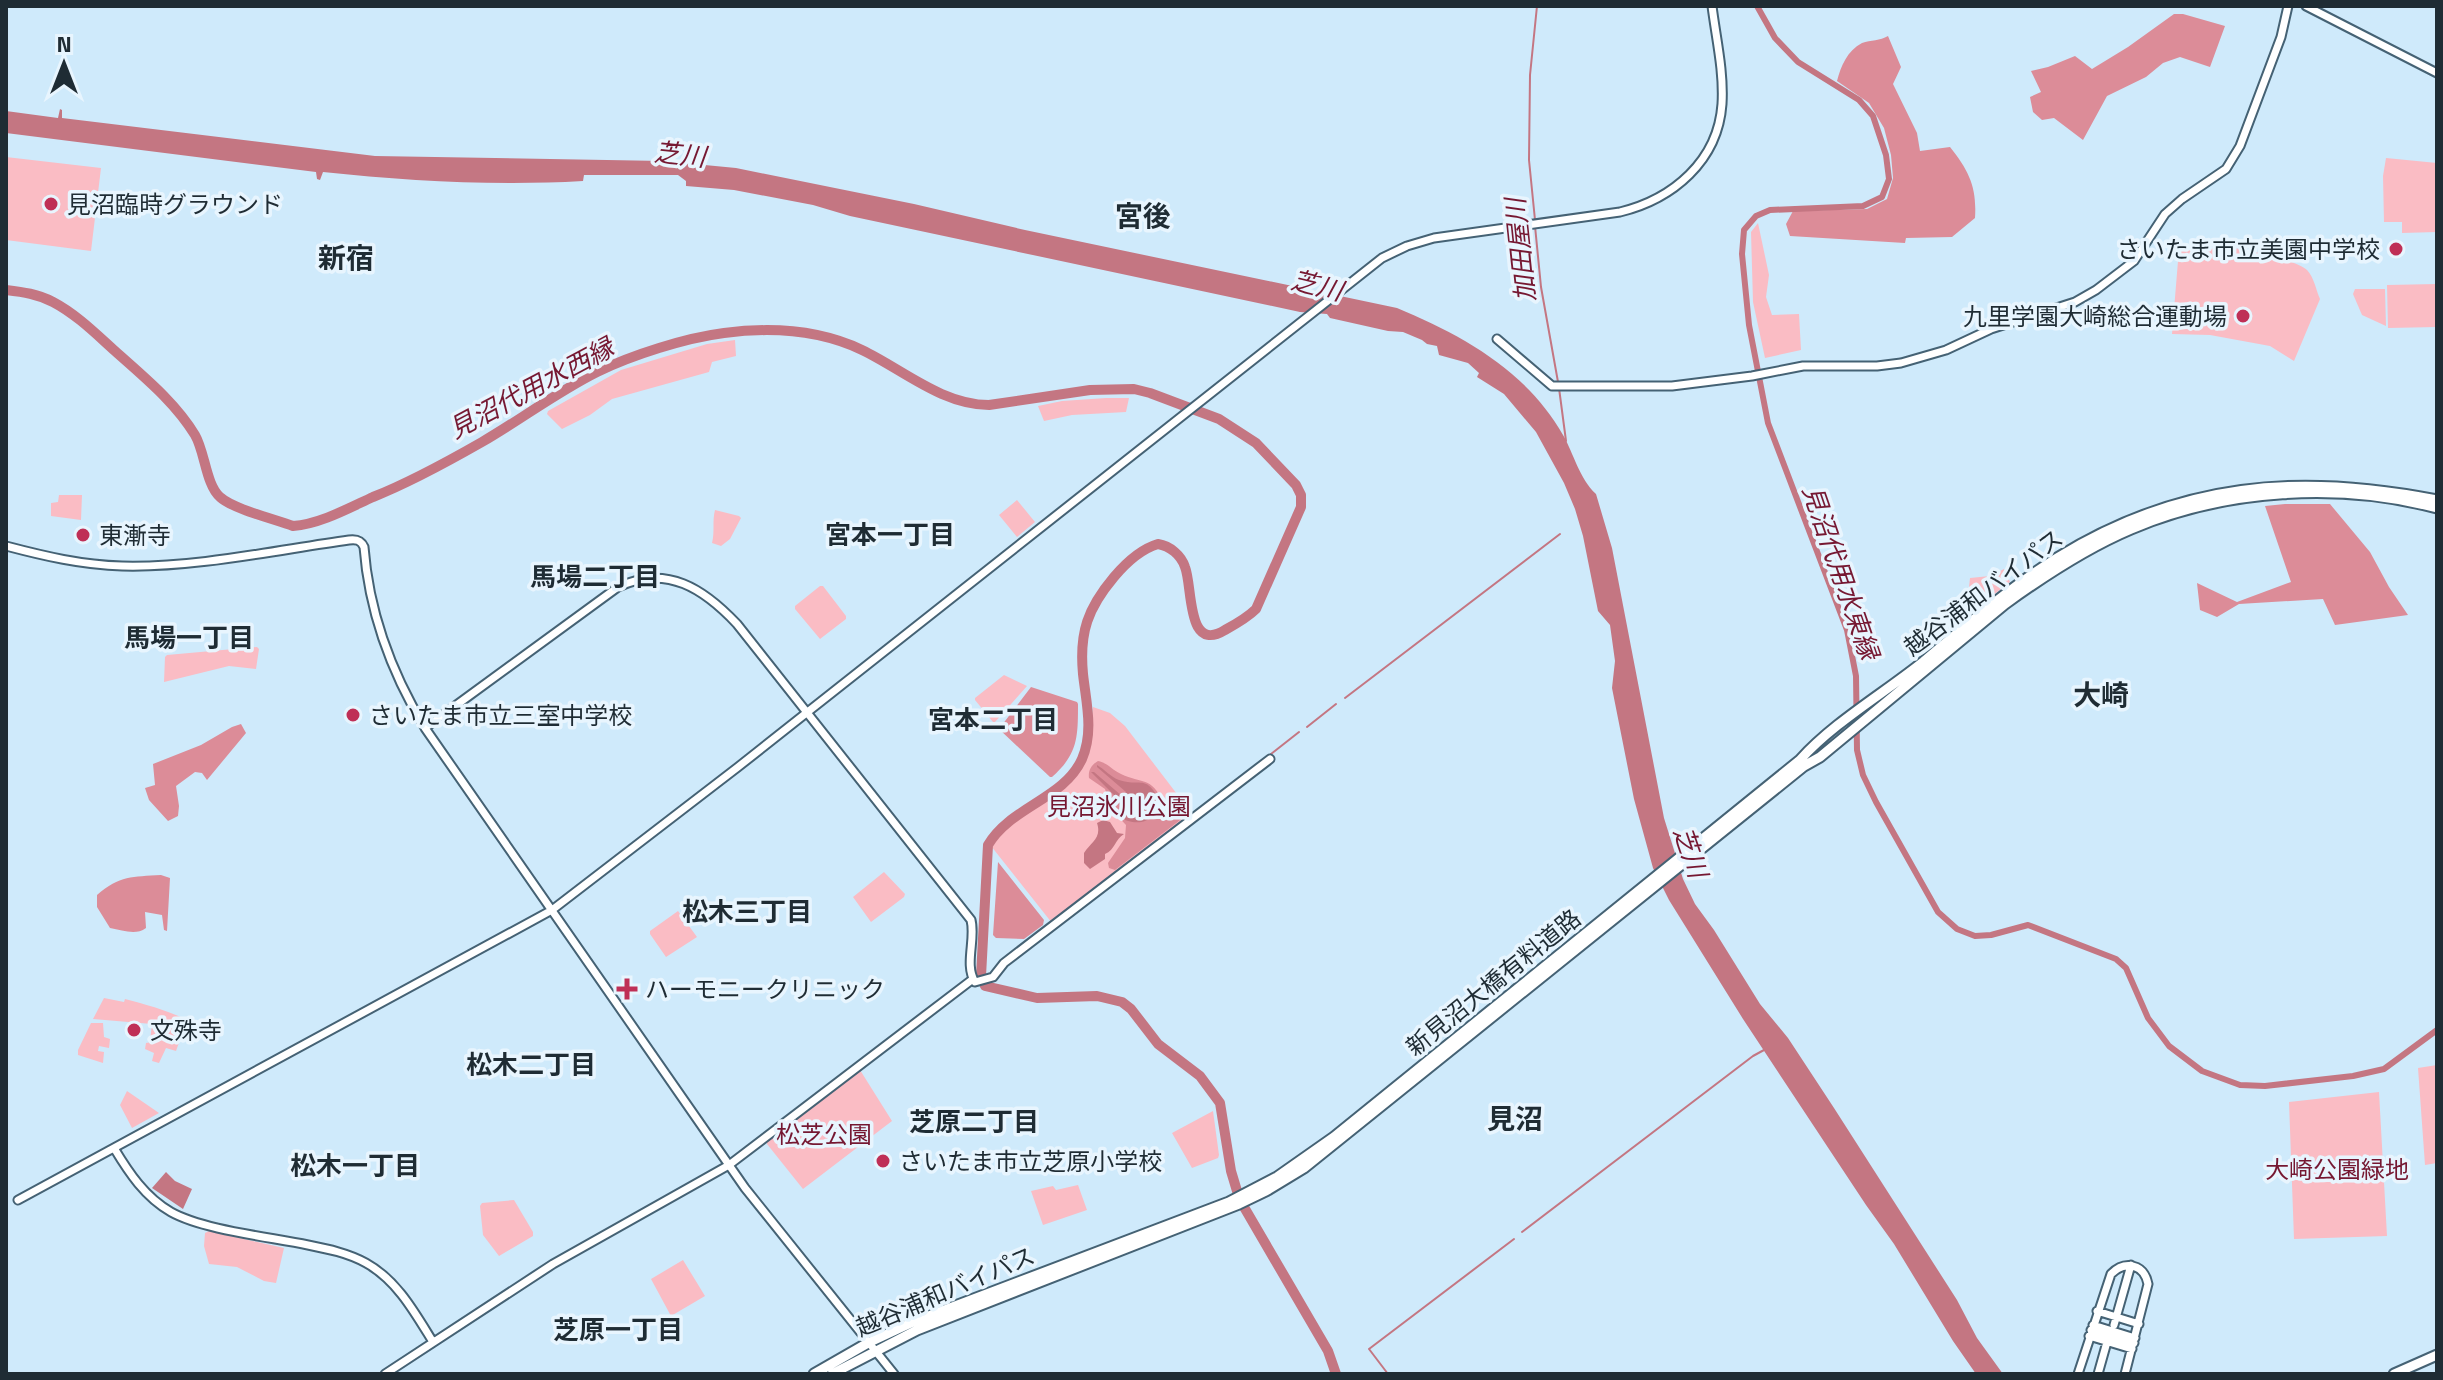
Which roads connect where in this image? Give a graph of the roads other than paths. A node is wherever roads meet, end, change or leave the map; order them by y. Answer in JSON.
{"nodes":[{"id":1,"x":1712,"y":6,"type":"edge"},
{"id":2,"x":2288,"y":6,"type":"edge"},
{"id":3,"x":2306,"y":6,"type":"edge"},
{"id":4,"x":2437,"y":73,"type":"edge"},
{"id":5,"x":1497,"y":339,"type":"dead end"},
{"id":6,"x":2437,"y":500,"type":"edge"},
{"id":7,"x":2437,"y":508,"type":"edge"},
{"id":8,"x":6,"y":546,"type":"edge"},
{"id":9,"x":1886,"y":696,"type":"junction"},
{"id":10,"x":807,"y":713,"type":"junction"},
{"id":11,"x":425,"y":728,"type":"junction"},
{"id":12,"x":1270,"y":759,"type":"dead end"},
{"id":13,"x":552,"y":910,"type":"junction"},
{"id":14,"x":974,"y":980,"type":"junction"},
{"id":15,"x":114,"y":1148,"type":"junction"},
{"id":16,"x":729,"y":1165,"type":"junction"},
{"id":17,"x":18,"y":1200,"type":"dead end"},
{"id":18,"x":1097,"y":1256,"type":"joint"},
{"id":19,"x":2131,"y":1265,"type":"junction"},
{"id":20,"x":2097,"y":1311,"type":"junction"},
{"id":21,"x":2116,"y":1321,"type":"junction"},
{"id":22,"x":2139,"y":1324,"type":"junction"},
{"id":23,"x":2091,"y":1331,"type":"junction"},
{"id":24,"x":433,"y":1342,"type":"junction"},
{"id":25,"x":2107,"y":1342,"type":"junction"},
{"id":26,"x":2134,"y":1343,"type":"junction"},
{"id":27,"x":872,"y":1346,"type":"junction"},
{"id":28,"x":2437,"y":1355,"type":"edge"},
{"id":29,"x":385,"y":1374,"type":"edge"},
{"id":30,"x":814,"y":1374,"type":"edge"},
{"id":31,"x":832,"y":1374,"type":"edge"},
{"id":32,"x":894,"y":1374,"type":"edge"},
{"id":33,"x":2079,"y":1374,"type":"edge"},
{"id":34,"x":2098,"y":1374,"type":"edge"},
{"id":35,"x":2125,"y":1374,"type":"edge"},
{"id":36,"x":2394,"y":1374,"type":"edge"}],
"edges":[{"from":1,"to":10,"type":"street"},
{"from":2,"to":5,"type":"street"},
{"from":3,"to":4,"type":"street"},
{"from":6,"to":9,"type":"highway","name":"越谷浦和バイパス"},
{"from":7,"to":9,"type":"highway","name":"越谷浦和バイパス"},
{"from":8,"to":11,"type":"street"},
{"from":9,"to":18,"type":"highway","name":"新見沼大橋有料道路"},
{"from":10,"to":11,"type":"street"},
{"from":10,"to":13,"type":"street"},
{"from":10,"to":14,"type":"street"},
{"from":11,"to":13,"type":"street"},
{"from":12,"to":14,"type":"street"},
{"from":13,"to":15,"type":"street"},
{"from":13,"to":16,"type":"street"},
{"from":14,"to":16,"type":"street"},
{"from":15,"to":17,"type":"street"},
{"from":15,"to":24,"type":"street"},
{"from":16,"to":24,"type":"street"},
{"from":16,"to":27,"type":"street"},
{"from":18,"to":27,"type":"highway","name":"越谷浦和バイパス"},
{"from":19,"to":20,"type":"street"},
{"from":19,"to":21,"type":"street"},
{"from":19,"to":22,"type":"street"},
{"from":20,"to":21,"type":"street"},
{"from":20,"to":23,"type":"street"},
{"from":21,"to":22,"type":"street"},
{"from":22,"to":26,"type":"street"},
{"from":23,"to":25,"type":"street"},
{"from":23,"to":26,"type":"street"},
{"from":23,"to":33,"type":"street"},
{"from":24,"to":29,"type":"street"},
{"from":25,"to":26,"type":"street"},
{"from":25,"to":34,"type":"street"},
{"from":26,"to":35,"type":"street"},
{"from":27,"to":30,"type":"highway","name":"越谷浦和バイパス"},
{"from":27,"to":31,"type":"highway","name":"越谷浦和バイパス"},
{"from":27,"to":32,"type":"street"},
{"from":28,"to":36,"type":"highway"}]}
